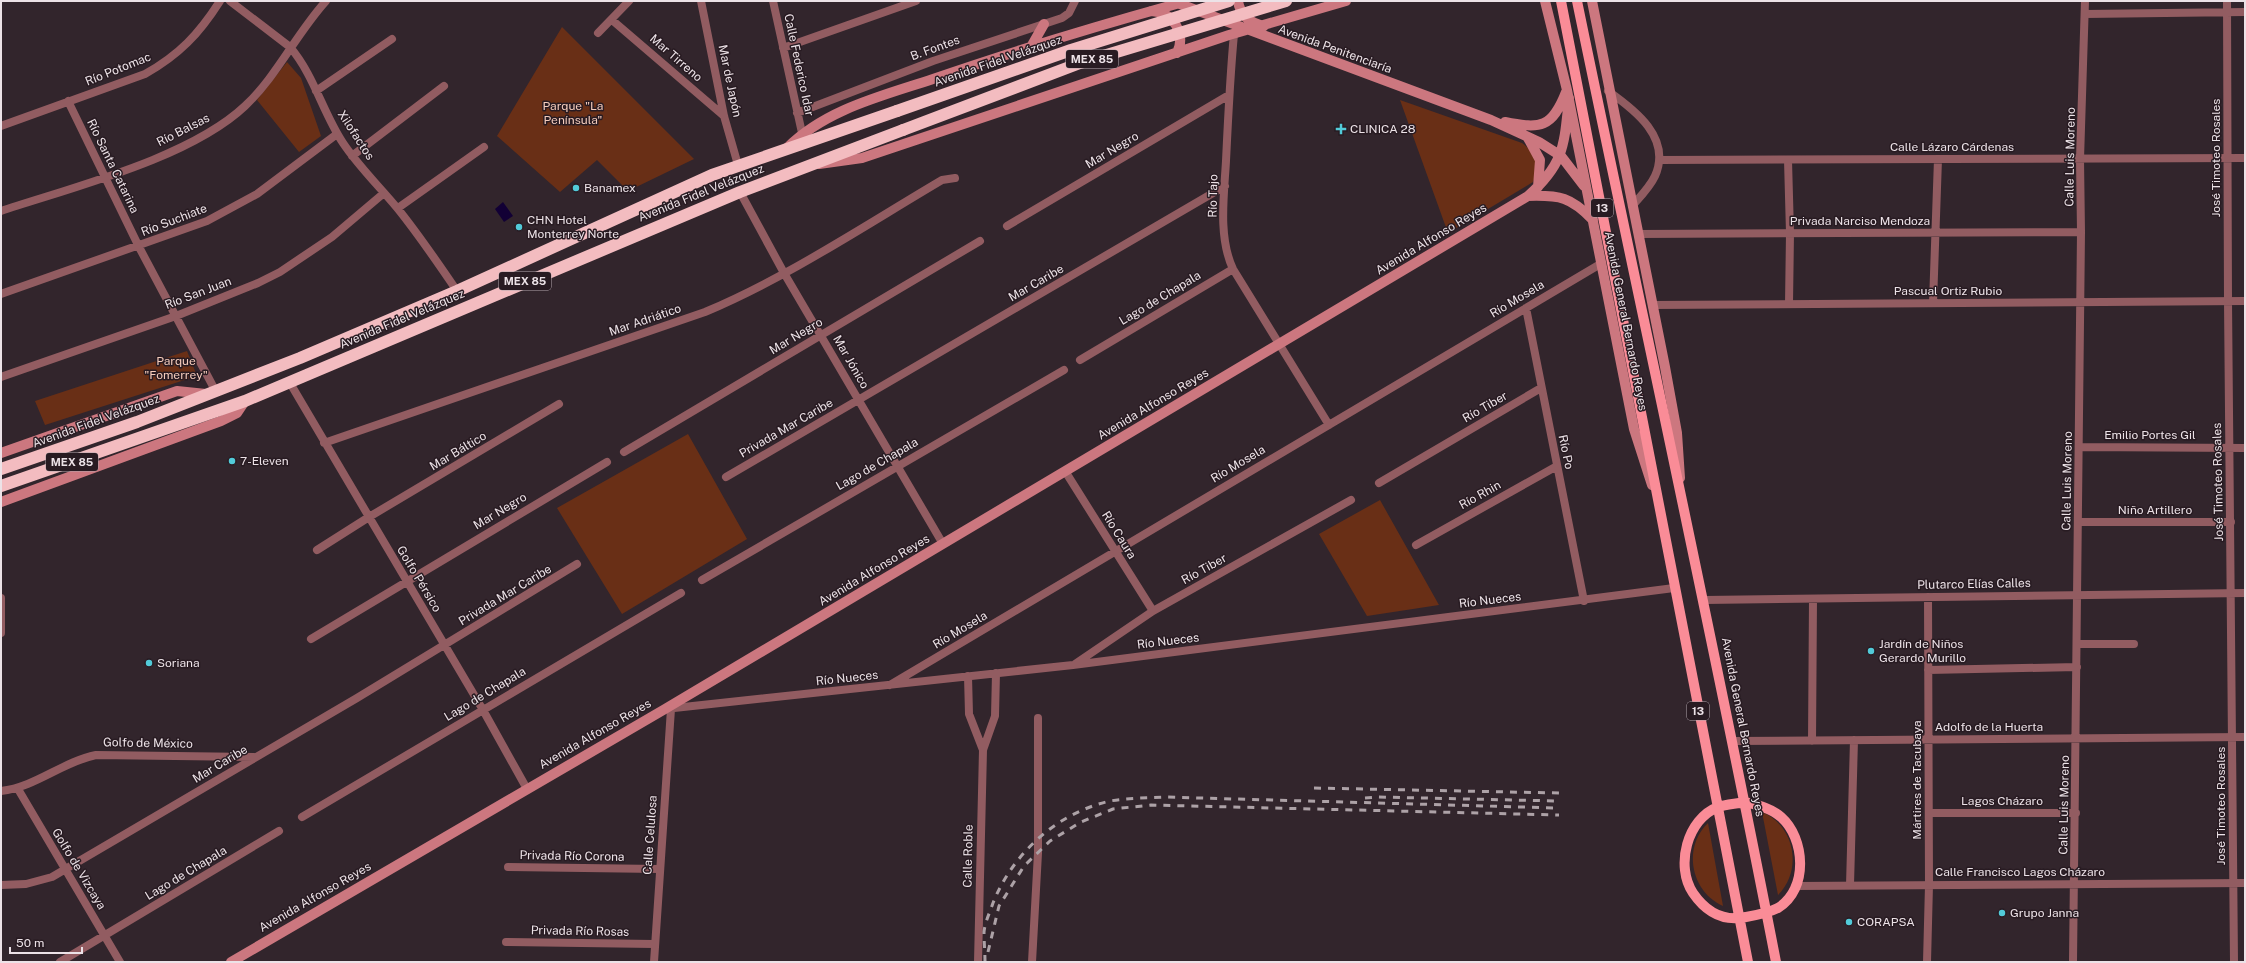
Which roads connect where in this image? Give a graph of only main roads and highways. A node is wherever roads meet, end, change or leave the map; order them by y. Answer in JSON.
{"nodes":[{"id":1,"x":1229,"y":1,"type":"edge"},
{"id":2,"x":1286,"y":1,"type":"edge"},
{"id":3,"x":1562,"y":1,"type":"edge"},
{"id":4,"x":1577,"y":1,"type":"edge"},
{"id":5,"x":1,"y":469,"type":"edge"},
{"id":6,"x":1,"y":486,"type":"edge"},
{"id":7,"x":1745,"y":802,"type":"junction"},
{"id":8,"x":1717,"y":807,"type":"junction"},
{"id":9,"x":1766,"y":913,"type":"junction"},
{"id":10,"x":1740,"y":919,"type":"junction"},
{"id":11,"x":1748,"y":962,"type":"edge"},
{"id":12,"x":1776,"y":962,"type":"edge"}],
"edges":[{"from":1,"to":5,"type":"highway","name":"Avenida Fidel Velázquez","number":"MEX 85","bridge":true},
{"from":2,"to":6,"type":"highway","name":"Avenida Fidel Velázquez","number":"MEX 85","bridge":true},
{"from":3,"to":8,"type":"main road","name":"Avenida General Bernardo Reyes","number":"13"},
{"from":4,"to":7,"type":"main road","name":"Avenida General Bernardo Reyes","number":"13"},
{"from":7,"to":8,"type":"main road"},
{"from":7,"to":9,"type":"main road","name":"Avenida General Bernardo Reyes","number":"13"},
{"from":7,"to":9,"type":"main road"},
{"from":8,"to":10,"type":"main road","name":"Avenida General Bernardo Reyes","number":"13"},
{"from":8,"to":10,"type":"main road"},
{"from":9,"to":10,"type":"main road"},
{"from":9,"to":12,"type":"main road","name":"Avenida General Bernardo Reyes","number":"13"},
{"from":10,"to":11,"type":"main road","name":"Avenida General Bernardo Reyes","number":"13"}]}
